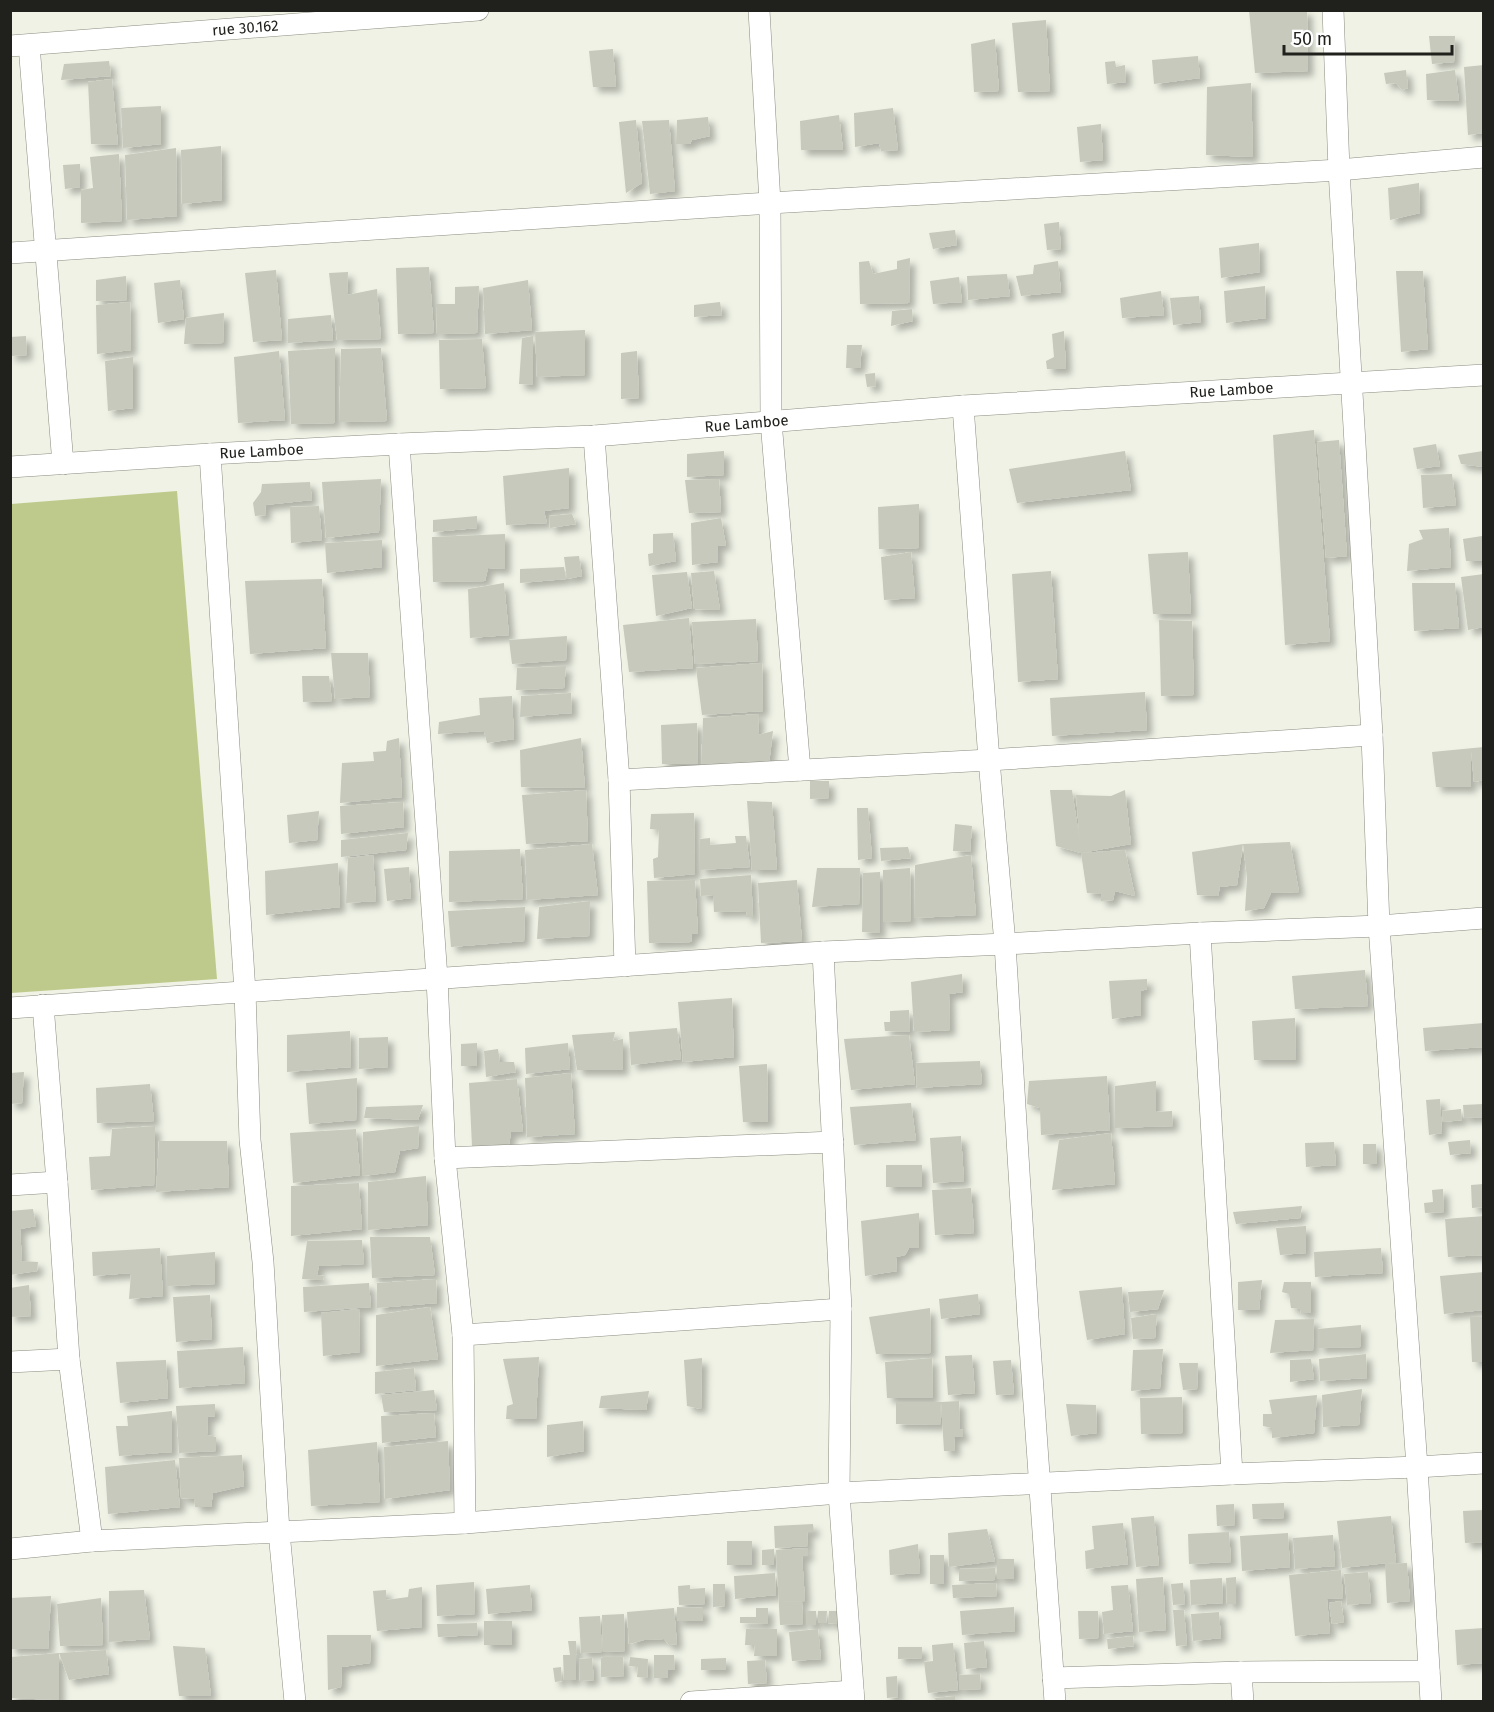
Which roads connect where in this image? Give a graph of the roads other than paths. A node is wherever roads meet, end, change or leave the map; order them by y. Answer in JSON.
{"nodes":[{"id":1,"x":478,"y":10,"type":"edge"},
{"id":2,"x":759,"y":10,"type":"edge"},
{"id":3,"x":1332,"y":10,"type":"edge"},
{"id":4,"x":20,"y":45,"type":"edge"},
{"id":5,"x":1484,"y":157,"type":"edge"},
{"id":6,"x":1339,"y":170,"type":"junction"},
{"id":7,"x":770,"y":203,"type":"junction"},
{"id":8,"x":46,"y":251,"type":"junction"},
{"id":9,"x":10,"y":253,"type":"edge"},
{"id":10,"x":1484,"y":375,"type":"edge"},
{"id":11,"x":1351,"y":383,"type":"junction"},
{"id":12,"x":963,"y":406,"type":"junction"},
{"id":13,"x":771,"y":421,"type":"junction"},
{"id":14,"x":594,"y":436,"type":"junction"},
{"id":15,"x":399,"y":444,"type":"junction"},
{"id":16,"x":210,"y":454,"type":"junction"},
{"id":17,"x":63,"y":464,"type":"junction"},
{"id":18,"x":10,"y":467,"type":"edge"},
{"id":19,"x":1372,"y":735,"type":"junction"},
{"id":20,"x":989,"y":760,"type":"junction"},
{"id":21,"x":800,"y":770,"type":"junction"},
{"id":22,"x":619,"y":780,"type":"junction"},
{"id":23,"x":1484,"y":918,"type":"edge"},
{"id":24,"x":1379,"y":926,"type":"junction"},
{"id":25,"x":1200,"y":933,"type":"junction"},
{"id":26,"x":1005,"y":945,"type":"junction"},
{"id":27,"x":823,"y":952,"type":"junction"},
{"id":28,"x":625,"y":966,"type":"junction"},
{"id":29,"x":437,"y":978,"type":"junction"},
{"id":30,"x":245,"y":992,"type":"junction"},
{"id":31,"x":43,"y":1005,"type":"junction"},
{"id":32,"x":10,"y":1008,"type":"edge"},
{"id":33,"x":833,"y":1142,"type":"junction"},
{"id":34,"x":445,"y":1158,"type":"junction"},
{"id":35,"x":57,"y":1182,"type":"junction"},
{"id":36,"x":10,"y":1185,"type":"edge"},
{"id":37,"x":841,"y":1309,"type":"junction"},
{"id":38,"x":463,"y":1335,"type":"junction"},
{"id":39,"x":69,"y":1359,"type":"junction"},
{"id":40,"x":10,"y":1362,"type":"edge"},
{"id":41,"x":1484,"y":1463,"type":"edge"},
{"id":42,"x":1417,"y":1467,"type":"junction"},
{"id":43,"x":1232,"y":1474,"type":"junction"},
{"id":44,"x":1040,"y":1483,"type":"junction"},
{"id":45,"x":839,"y":1493,"type":"junction"},
{"id":46,"x":465,"y":1523,"type":"junction"},
{"id":47,"x":279,"y":1532,"type":"junction"},
{"id":48,"x":92,"y":1541,"type":"junction"},
{"id":49,"x":10,"y":1549,"type":"edge"},
{"id":50,"x":1429,"y":1671,"type":"junction"},
{"id":51,"x":1241,"y":1672,"type":"junction"},
{"id":52,"x":1053,"y":1678,"type":"junction"},
{"id":53,"x":854,"y":1696,"type":"edge"},
{"id":54,"x":296,"y":1701,"type":"edge"},
{"id":55,"x":691,"y":1701,"type":"edge"},
{"id":56,"x":1055,"y":1701,"type":"edge"},
{"id":57,"x":1244,"y":1701,"type":"edge"},
{"id":58,"x":1431,"y":1701,"type":"edge"}],
"edges":[{"from":1,"to":4,"type":"street","name":"rue 30.162"},
{"from":2,"to":7,"type":"street"},
{"from":3,"to":6,"type":"street"},
{"from":4,"to":8,"type":"street"},
{"from":5,"to":6,"type":"street"},
{"from":6,"to":7,"type":"street"},
{"from":6,"to":11,"type":"street"},
{"from":7,"to":8,"type":"street"},
{"from":7,"to":13,"type":"street"},
{"from":8,"to":9,"type":"street"},
{"from":8,"to":17,"type":"street"},
{"from":10,"to":11,"type":"street","name":"Rue Lamboe"},
{"from":11,"to":12,"type":"street","name":"Rue Lamboe"},
{"from":11,"to":19,"type":"street"},
{"from":12,"to":13,"type":"street","name":"Rue Lamboe"},
{"from":12,"to":20,"type":"street"},
{"from":13,"to":14,"type":"street","name":"Rue Lamboe"},
{"from":13,"to":21,"type":"street"},
{"from":14,"to":15,"type":"street","name":"Rue Lamboe"},
{"from":14,"to":22,"type":"street"},
{"from":15,"to":16,"type":"street","name":"Rue Lamboe"},
{"from":15,"to":29,"type":"street"},
{"from":16,"to":17,"type":"street","name":"Rue Lamboe"},
{"from":16,"to":30,"type":"street"},
{"from":17,"to":18,"type":"street","name":"Rue Lamboe"},
{"from":19,"to":20,"type":"street"},
{"from":19,"to":24,"type":"street"},
{"from":20,"to":21,"type":"street"},
{"from":20,"to":26,"type":"street"},
{"from":21,"to":22,"type":"street"},
{"from":22,"to":28,"type":"street"},
{"from":23,"to":24,"type":"street"},
{"from":24,"to":25,"type":"street"},
{"from":24,"to":42,"type":"street"},
{"from":25,"to":26,"type":"street"},
{"from":25,"to":43,"type":"street"},
{"from":26,"to":27,"type":"street"},
{"from":26,"to":44,"type":"street"},
{"from":27,"to":28,"type":"street"},
{"from":27,"to":33,"type":"street"},
{"from":28,"to":29,"type":"street"},
{"from":29,"to":30,"type":"street"},
{"from":29,"to":34,"type":"street"},
{"from":30,"to":31,"type":"street"},
{"from":30,"to":47,"type":"street"},
{"from":31,"to":32,"type":"street"},
{"from":31,"to":35,"type":"street"},
{"from":33,"to":34,"type":"street"},
{"from":33,"to":37,"type":"street"},
{"from":34,"to":38,"type":"street"},
{"from":35,"to":36,"type":"street"},
{"from":35,"to":39,"type":"street"},
{"from":37,"to":38,"type":"street"},
{"from":37,"to":45,"type":"street"},
{"from":38,"to":46,"type":"street"},
{"from":39,"to":40,"type":"street"},
{"from":39,"to":48,"type":"street"},
{"from":41,"to":42,"type":"street"},
{"from":42,"to":43,"type":"street"},
{"from":42,"to":50,"type":"street"},
{"from":43,"to":44,"type":"street"},
{"from":44,"to":45,"type":"street"},
{"from":44,"to":52,"type":"street"},
{"from":45,"to":46,"type":"street"},
{"from":45,"to":53,"type":"street"},
{"from":46,"to":47,"type":"street"},
{"from":47,"to":48,"type":"street"},
{"from":47,"to":54,"type":"street"},
{"from":48,"to":49,"type":"street"},
{"from":50,"to":51,"type":"street"},
{"from":50,"to":58,"type":"street"},
{"from":51,"to":52,"type":"street"},
{"from":51,"to":57,"type":"street"},
{"from":52,"to":56,"type":"street"},
{"from":53,"to":55,"type":"street"}]}
